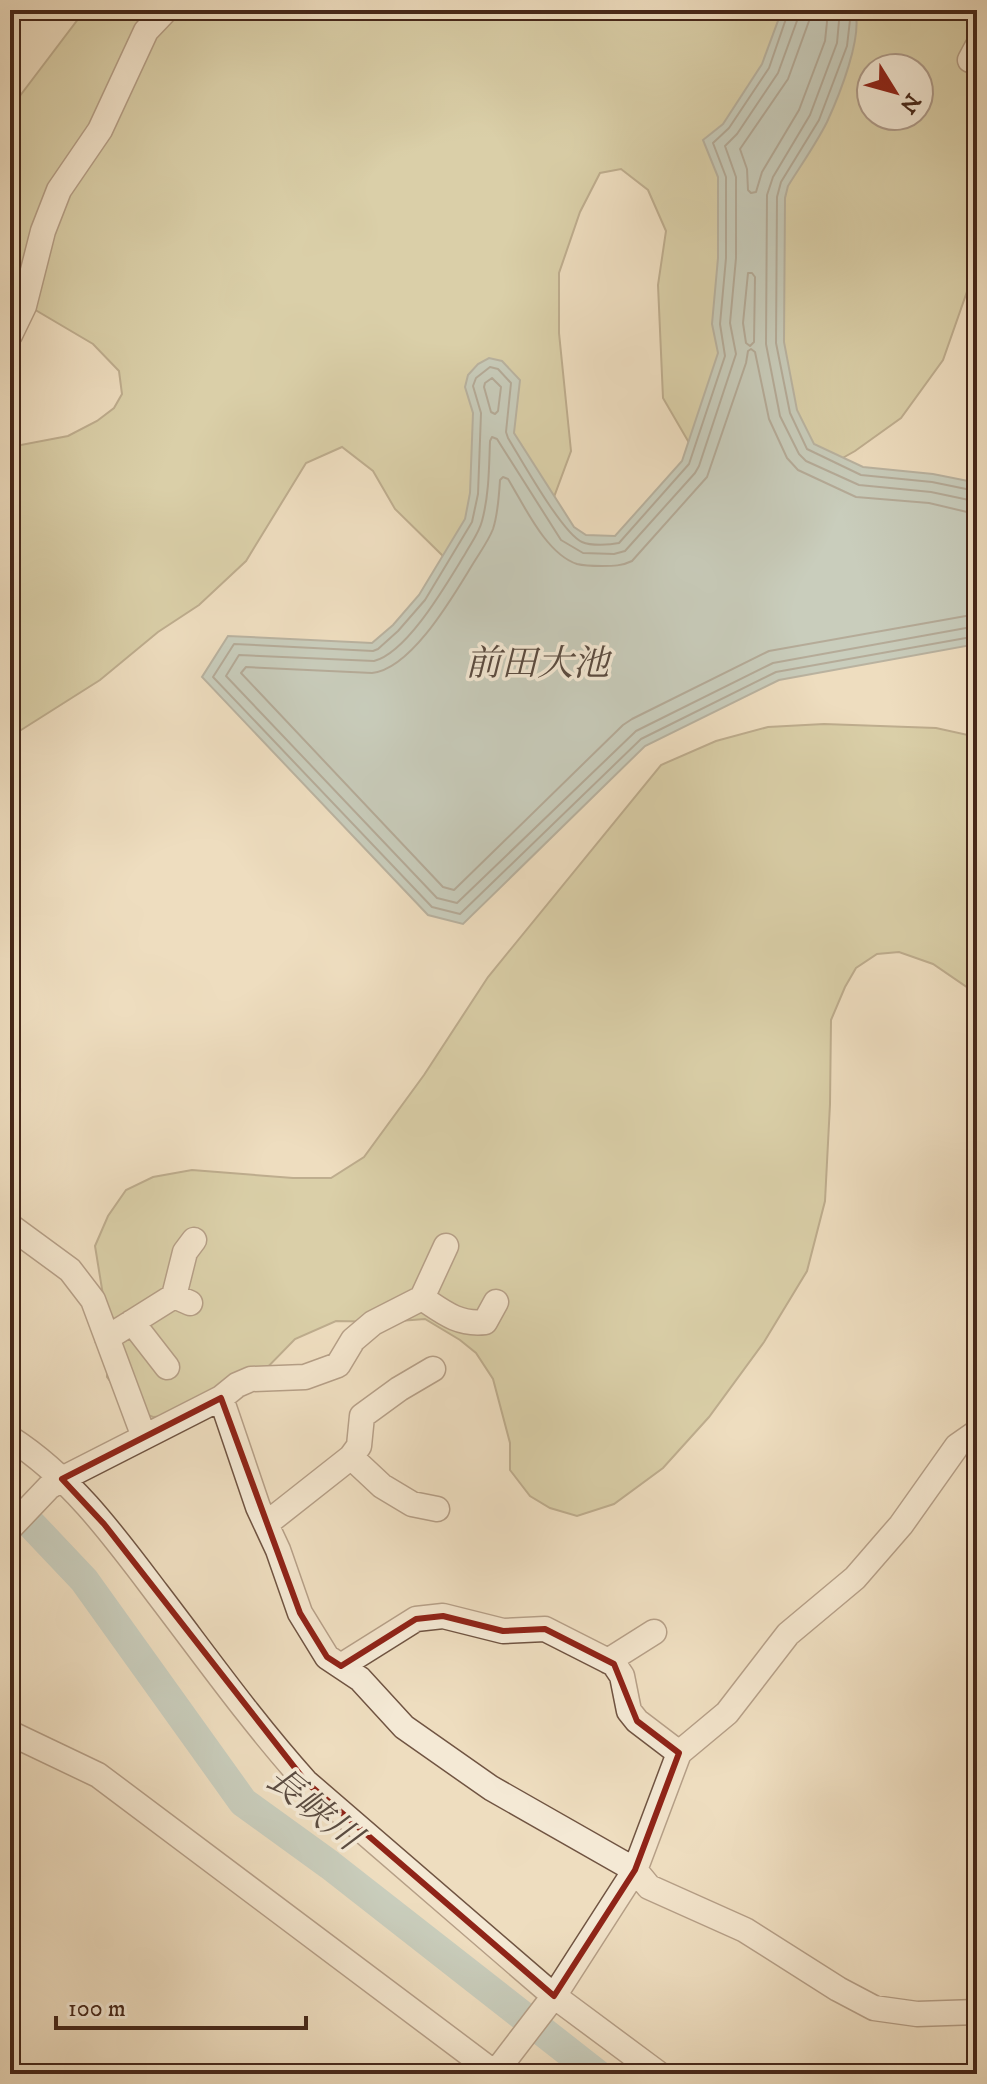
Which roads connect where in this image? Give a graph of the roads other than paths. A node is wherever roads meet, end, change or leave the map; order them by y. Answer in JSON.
{"nodes":[{"id":1,"x":166,"y":10,"type":"edge"},
{"id":2,"x":10,"y":335,"type":"edge"},
{"id":3,"x":10,"y":1226,"type":"edge"},
{"id":4,"x":194,"y":1240,"type":"dead end"},
{"id":5,"x":446,"y":1246,"type":"dead end"},
{"id":6,"x":422,"y":1298,"type":"junction"},
{"id":7,"x":495,"y":1314,"type":"dead end"},
{"id":8,"x":132,"y":1322,"type":"junction"},
{"id":9,"x":107,"y":1338,"type":"junction"},
{"id":10,"x":167,"y":1367,"type":"dead end"},
{"id":11,"x":433,"y":1369,"type":"dead end"},
{"id":12,"x":221,"y":1398,"type":"junction"},
{"id":13,"x":977,"y":1432,"type":"edge"},
{"id":14,"x":144,"y":1437,"type":"junction"},
{"id":15,"x":10,"y":1438,"type":"edge"},
{"id":16,"x":351,"y":1457,"type":"junction"},
{"id":17,"x":56,"y":1483,"type":"junction"},
{"id":18,"x":437,"y":1509,"type":"dead end"},
{"id":19,"x":266,"y":1524,"type":"junction"},
{"id":20,"x":10,"y":1528,"type":"edge"},
{"id":21,"x":654,"y":1632,"type":"dead end"},
{"id":22,"x":608,"y":1661,"type":"junction"},
{"id":23,"x":341,"y":1666,"type":"junction"},
{"id":24,"x":10,"y":1733,"type":"edge"},
{"id":25,"x":679,"y":1753,"type":"junction"},
{"id":26,"x":635,"y":1870,"type":"junction"},
{"id":27,"x":550,"y":2001,"type":"junction"},
{"id":28,"x":977,"y":2012,"type":"edge"},
{"id":29,"x":497,"y":2071,"type":"edge"},
{"id":30,"x":659,"y":2074,"type":"edge"}],
"edges":[{"from":1,"to":2,"type":"street"},
{"from":3,"to":9,"type":"street"},
{"from":4,"to":8,"type":"street"},
{"from":5,"to":6,"type":"street"},
{"from":6,"to":7,"type":"street"},
{"from":6,"to":12,"type":"street"},
{"from":8,"to":9,"type":"street"},
{"from":8,"to":10,"type":"street"},
{"from":9,"to":14,"type":"street"},
{"from":11,"to":16,"type":"street"},
{"from":12,"to":14,"type":"street"},
{"from":12,"to":19,"type":"street"},
{"from":13,"to":25,"type":"street"},
{"from":14,"to":17,"type":"street"},
{"from":15,"to":17,"type":"street"},
{"from":16,"to":18,"type":"street"},
{"from":16,"to":19,"type":"street"},
{"from":17,"to":20,"type":"street"},
{"from":17,"to":27,"type":"street"},
{"from":19,"to":23,"type":"street"},
{"from":21,"to":22,"type":"street"},
{"from":22,"to":23,"type":"street"},
{"from":22,"to":25,"type":"street"},
{"from":23,"to":26,"type":"street"},
{"from":24,"to":29,"type":"street"},
{"from":25,"to":26,"type":"street"},
{"from":26,"to":27,"type":"street"},
{"from":26,"to":28,"type":"street"},
{"from":27,"to":29,"type":"street"},
{"from":27,"to":30,"type":"street"}]}
